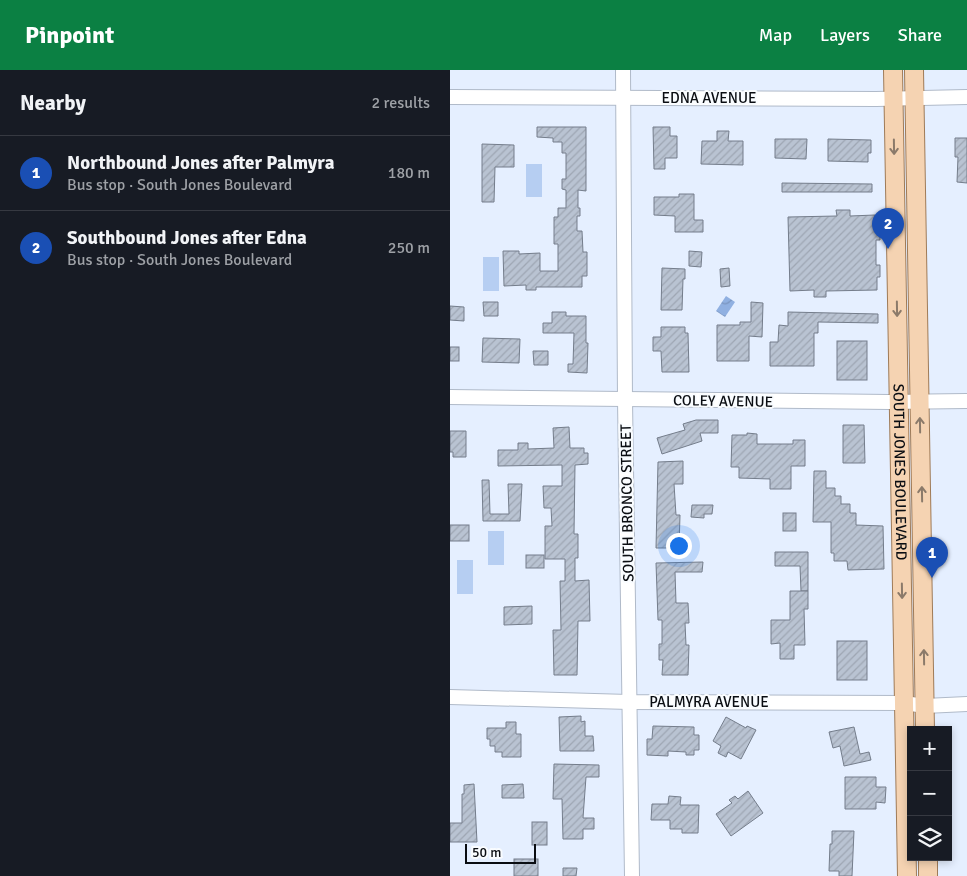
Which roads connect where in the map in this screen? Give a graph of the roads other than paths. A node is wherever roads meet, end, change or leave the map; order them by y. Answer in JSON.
{"nodes":[{"id":1,"x":623,"y":70,"type":"edge"},
{"id":2,"x":893,"y":70,"type":"edge"},
{"id":3,"x":914,"y":70,"type":"edge"},
{"id":4,"x":450,"y":96,"type":"edge"},
{"id":5,"x":967,"y":97,"type":"edge"},
{"id":6,"x":623,"y":98,"type":"junction"},
{"id":7,"x":894,"y":98,"type":"junction"},
{"id":8,"x":914,"y":98,"type":"junction"},
{"id":9,"x":450,"y":397,"type":"edge"},
{"id":10,"x":625,"y":400,"type":"junction"},
{"id":11,"x":967,"y":401,"type":"edge"},
{"id":12,"x":898,"y":402,"type":"junction"},
{"id":13,"x":920,"y":402,"type":"junction"},
{"id":14,"x":450,"y":697,"type":"edge"},
{"id":15,"x":630,"y":702,"type":"junction"},
{"id":16,"x":904,"y":703,"type":"junction"},
{"id":17,"x":967,"y":704,"type":"edge"},
{"id":18,"x":925,"y":706,"type":"junction"},
{"id":19,"x":925,"y":726,"type":"edge"},
{"id":20,"x":928,"y":861,"type":"edge"},
{"id":21,"x":632,"y":876,"type":"edge"},
{"id":22,"x":907,"y":876,"type":"edge"},
{"id":23,"x":928,"y":876,"type":"edge"}],
"edges":[{"from":1,"to":6,"type":"street","name":"SOUTH BRONCO STREET"},
{"from":2,"to":7,"type":"main road","name":"SOUTH JONES BOULEVARD"},
{"from":3,"to":8,"type":"main road","name":"SOUTH JONES BOULEVARD"},
{"from":4,"to":6,"type":"street","name":"EDNA AVENUE"},
{"from":5,"to":8,"type":"street","name":"EDNA AVENUE"},
{"from":6,"to":7,"type":"street","name":"EDNA AVENUE"},
{"from":6,"to":10,"type":"street","name":"SOUTH BRONCO STREET"},
{"from":7,"to":8,"type":"street","name":"EDNA AVENUE"},
{"from":7,"to":12,"type":"main road","name":"SOUTH JONES BOULEVARD","one_way":true},
{"from":8,"to":13,"type":"main road","name":"SOUTH JONES BOULEVARD"},
{"from":9,"to":10,"type":"street","name":"COLEY AVENUE"},
{"from":10,"to":12,"type":"street","name":"COLEY AVENUE"},
{"from":10,"to":15,"type":"street","name":"SOUTH BRONCO STREET"},
{"from":11,"to":13,"type":"street","name":"COLEY AVENUE"},
{"from":12,"to":13,"type":"street","name":"COLEY AVENUE"},
{"from":12,"to":16,"type":"main road","name":"SOUTH JONES BOULEVARD","one_way":true},
{"from":18,"to":13,"type":"main road","name":"SOUTH JONES BOULEVARD","one_way":true},
{"from":14,"to":15,"type":"street","name":"PALMYRA AVENUE"},
{"from":15,"to":16,"type":"street","name":"PALMYRA AVENUE"},
{"from":15,"to":21,"type":"street","name":"SOUTH BRONCO STREET"},
{"from":16,"to":18,"type":"street","name":"PALMYRA AVENUE"},
{"from":16,"to":22,"type":"main road","name":"SOUTH JONES BOULEVARD"},
{"from":17,"to":18,"type":"street","name":"PALMYRA AVENUE"},
{"from":18,"to":19,"type":"main road","name":"SOUTH JONES BOULEVARD"},
{"from":20,"to":23,"type":"main road"}]}
